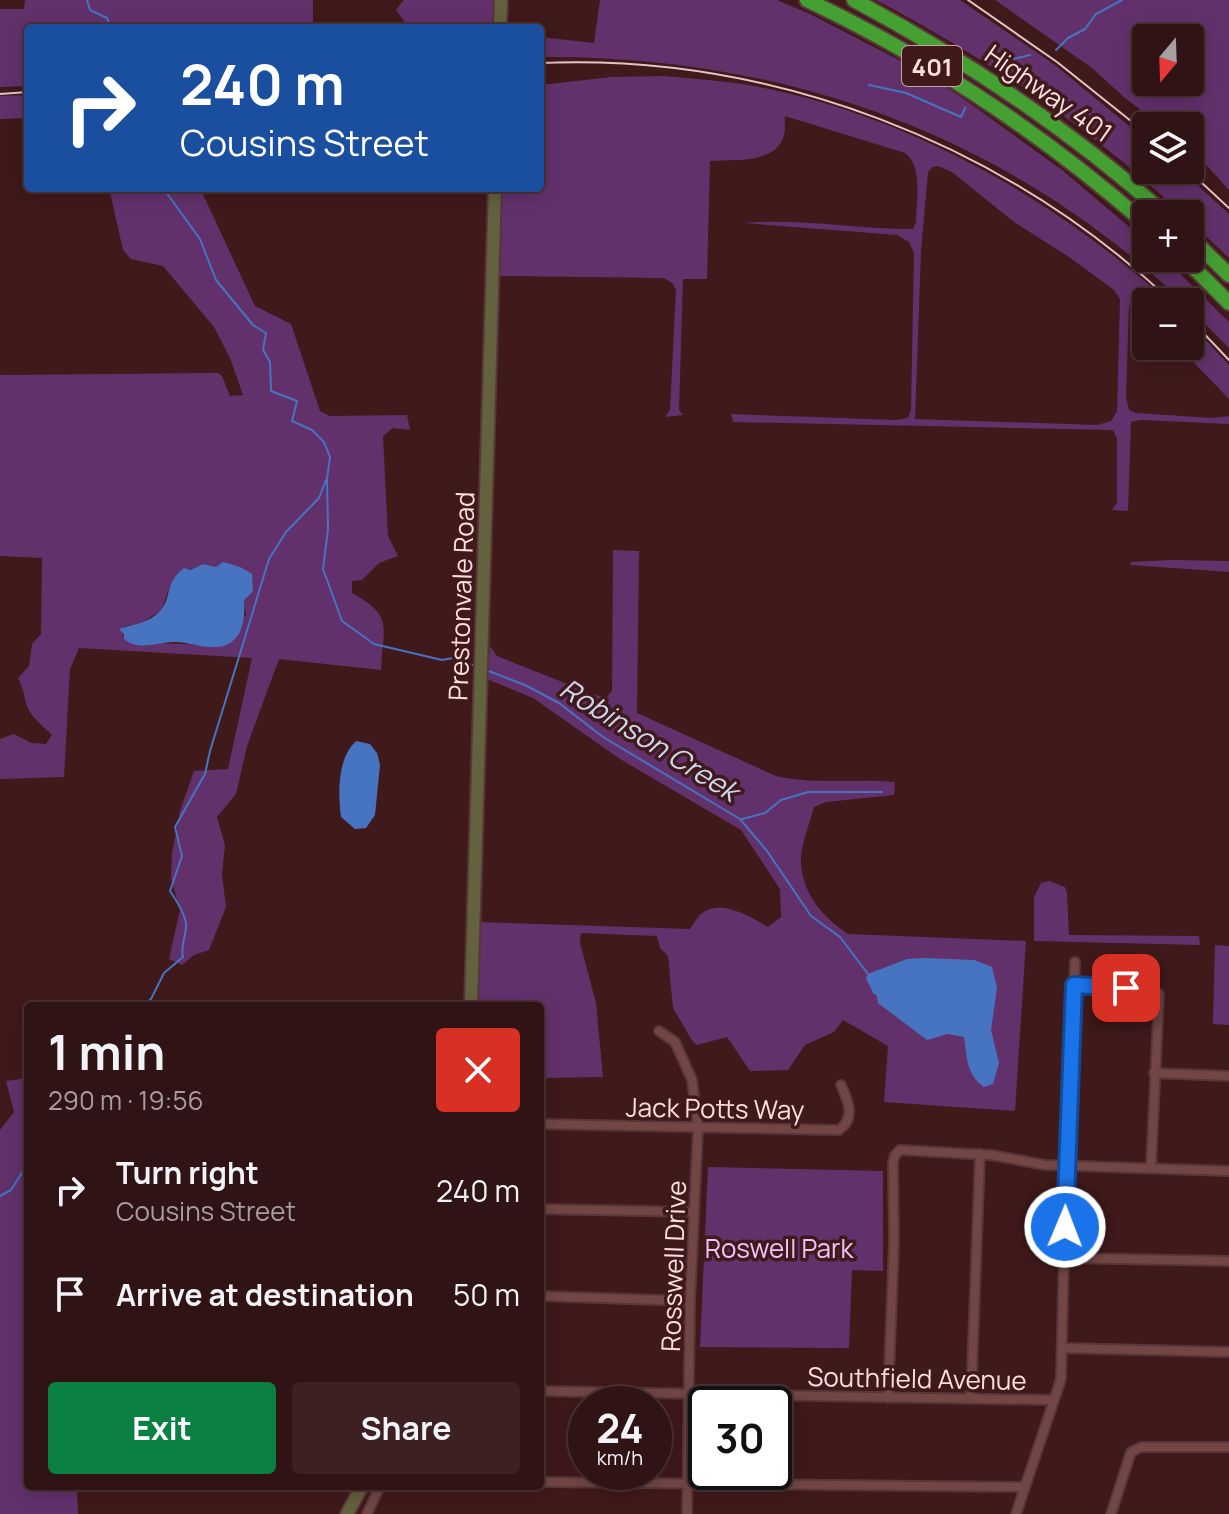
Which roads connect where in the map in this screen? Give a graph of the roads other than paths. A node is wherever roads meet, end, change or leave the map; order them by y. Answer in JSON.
{"nodes":[{"id":1,"x":501,"y":0,"type":"edge"},
{"id":2,"x":807,"y":0,"type":"edge"},
{"id":3,"x":854,"y":0,"type":"edge"},
{"id":4,"x":500,"y":24,"type":"edge"},
{"id":5,"x":495,"y":192,"type":"edge"},
{"id":6,"x":1148,"y":200,"type":"edge"},
{"id":7,"x":1132,"y":212,"type":"edge"},
{"id":8,"x":1204,"y":251,"type":"edge"},
{"id":9,"x":1198,"y":272,"type":"edge"},
{"id":10,"x":1229,"y":275,"type":"edge"},
{"id":11,"x":1229,"y":303,"type":"edge"},
{"id":12,"x":1075,"y":962,"type":"dead end"},
{"id":13,"x":1074,"y":985,"type":"junction"},
{"id":14,"x":471,"y":1002,"type":"edge"},
{"id":15,"x":659,"y":1031,"type":"dead end"},
{"id":16,"x":1154,"y":1073,"type":"junction"},
{"id":17,"x":1229,"y":1076,"type":"edge"},
{"id":18,"x":841,"y":1085,"type":"dead end"},
{"id":19,"x":544,"y":1124,"type":"edge"},
{"id":20,"x":698,"y":1128,"type":"junction"},
{"id":21,"x":980,"y":1154,"type":"junction"},
{"id":22,"x":1066,"y":1166,"type":"junction"},
{"id":23,"x":1151,"y":1168,"type":"junction"},
{"id":24,"x":1229,"y":1171,"type":"edge"},
{"id":25,"x":544,"y":1209,"type":"edge"},
{"id":26,"x":694,"y":1212,"type":"junction"},
{"id":27,"x":1065,"y":1258,"type":"junction"},
{"id":28,"x":1229,"y":1261,"type":"edge"},
{"id":29,"x":544,"y":1296,"type":"edge"},
{"id":30,"x":690,"y":1301,"type":"junction"},
{"id":31,"x":1062,"y":1348,"type":"junction"},
{"id":32,"x":1229,"y":1352,"type":"edge"},
{"id":33,"x":690,"y":1386,"type":"edge"},
{"id":34,"x":544,"y":1391,"type":"edge"},
{"id":35,"x":688,"y":1394,"type":"edge"},
{"id":36,"x":792,"y":1396,"type":"edge"},
{"id":37,"x":888,"y":1398,"type":"junction"},
{"id":38,"x":971,"y":1399,"type":"junction"},
{"id":39,"x":1053,"y":1400,"type":"junction"},
{"id":40,"x":1229,"y":1447,"type":"edge"},
{"id":41,"x":544,"y":1482,"type":"edge"},
{"id":42,"x":688,"y":1485,"type":"joint"},
{"id":43,"x":792,"y":1486,"type":"edge"},
{"id":44,"x":1024,"y":1487,"type":"junction"},
{"id":45,"x":360,"y":1490,"type":"edge"},
{"id":46,"x":378,"y":1490,"type":"edge"},
{"id":47,"x":347,"y":1514,"type":"edge"},
{"id":48,"x":367,"y":1514,"type":"edge"},
{"id":49,"x":687,"y":1514,"type":"edge"},
{"id":50,"x":1016,"y":1514,"type":"edge"},
{"id":51,"x":1111,"y":1514,"type":"edge"}],
"edges":[{"from":1,"to":4,"type":"street"},
{"from":2,"to":7,"type":"highway","name":"Highway 401","number":"401"},
{"from":3,"to":6,"type":"highway","name":"Highway 401","number":"401"},
{"from":5,"to":14,"type":"street","name":"Prestonvale Road"},
{"from":8,"to":10,"type":"highway"},
{"from":9,"to":11,"type":"highway"},
{"from":12,"to":13,"type":"street"},
{"from":13,"to":16,"type":"street"},
{"from":13,"to":22,"type":"street"},
{"from":15,"to":20,"type":"street","name":"Rosswell Drive"},
{"from":16,"to":17,"type":"street"},
{"from":16,"to":23,"type":"street"},
{"from":18,"to":20,"type":"street","name":"Jack Potts Way"},
{"from":19,"to":20,"type":"street","name":"Jack Potts Way"},
{"from":20,"to":26,"type":"street","name":"Rosswell Drive"},
{"from":21,"to":22,"type":"street"},
{"from":21,"to":37,"type":"street"},
{"from":21,"to":38,"type":"street"},
{"from":22,"to":23,"type":"street"},
{"from":22,"to":27,"type":"street"},
{"from":23,"to":24,"type":"street"},
{"from":25,"to":26,"type":"street"},
{"from":26,"to":30,"type":"street","name":"Rosswell Drive"},
{"from":27,"to":28,"type":"street"},
{"from":27,"to":31,"type":"street"},
{"from":29,"to":30,"type":"street"},
{"from":30,"to":33,"type":"street","name":"Rosswell Drive"},
{"from":31,"to":32,"type":"street"},
{"from":31,"to":39,"type":"street"},
{"from":34,"to":35,"type":"street","name":"Southfield Avenue"},
{"from":36,"to":37,"type":"street","name":"Southfield Avenue"},
{"from":37,"to":38,"type":"street","name":"Southfield Avenue"},
{"from":38,"to":39,"type":"street","name":"Southfield Avenue"},
{"from":39,"to":44,"type":"street"},
{"from":40,"to":51,"type":"street"},
{"from":41,"to":42,"type":"street"},
{"from":42,"to":49,"type":"street","name":"Rosswell Drive"},
{"from":43,"to":44,"type":"street"},
{"from":44,"to":50,"type":"street"},
{"from":45,"to":47,"type":"street"},
{"from":46,"to":48,"type":"street"}]}
